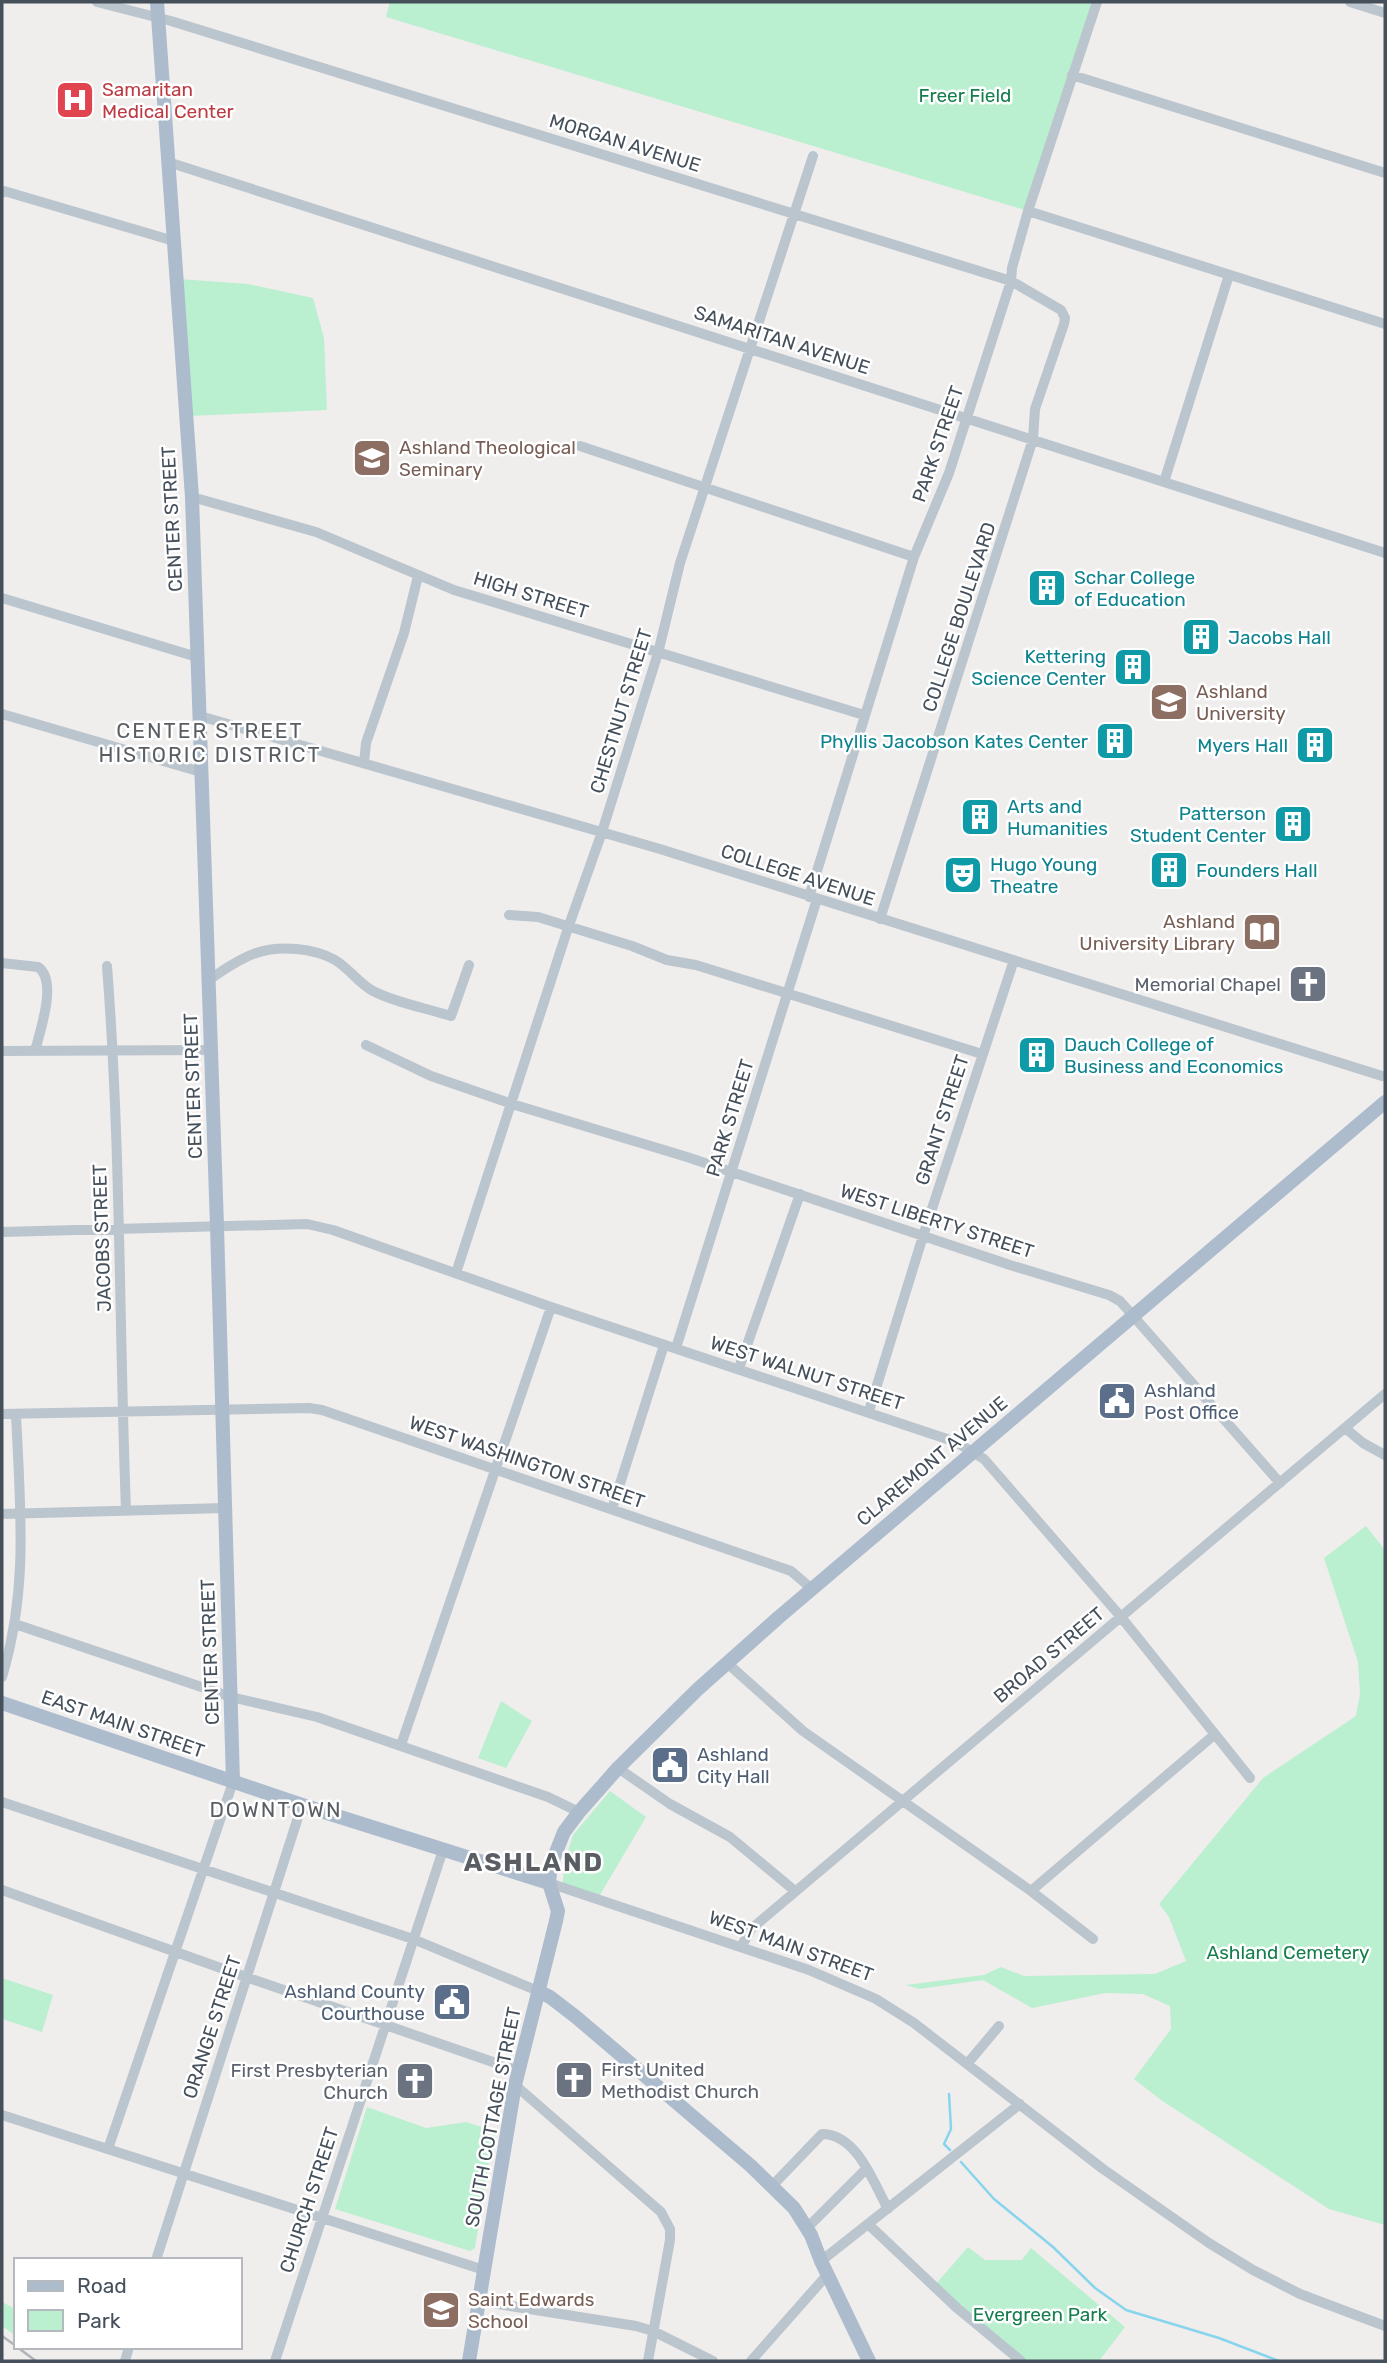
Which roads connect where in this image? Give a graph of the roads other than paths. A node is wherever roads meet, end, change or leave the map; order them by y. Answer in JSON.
{"nodes":[{"id":1,"x":97,"y":2,"type":"edge"},
{"id":2,"x":157,"y":2,"type":"edge"},
{"id":3,"x":1097,"y":2,"type":"edge"},
{"id":4,"x":1350,"y":2,"type":"edge"},
{"id":5,"x":1385,"y":13,"type":"edge"},
{"id":6,"x":159,"y":20,"type":"junction"},
{"id":7,"x":1072,"y":75,"type":"junction"},
{"id":8,"x":813,"y":156,"type":"dead end"},
{"id":9,"x":168,"y":162,"type":"junction"},
{"id":10,"x":1385,"y":173,"type":"edge"},
{"id":11,"x":2,"y":193,"type":"edge"},
{"id":12,"x":1028,"y":211,"type":"junction"},
{"id":13,"x":794,"y":213,"type":"junction"},
{"id":14,"x":174,"y":241,"type":"junction"},
{"id":15,"x":1229,"y":275,"type":"junction"},
{"id":16,"x":1011,"y":281,"type":"junction"},
{"id":17,"x":1064,"y":324,"type":"joint"},
{"id":18,"x":1385,"y":324,"type":"edge"},
{"id":19,"x":751,"y":349,"type":"junction"},
{"id":20,"x":966,"y":418,"type":"junction"},
{"id":21,"x":1033,"y":439,"type":"junction"},
{"id":22,"x":580,"y":446,"type":"dead end"},
{"id":23,"x":1164,"y":482,"type":"junction"},
{"id":24,"x":706,"y":489,"type":"junction"},
{"id":25,"x":192,"y":497,"type":"junction"},
{"id":26,"x":1385,"y":553,"type":"edge"},
{"id":27,"x":914,"y":556,"type":"junction"},
{"id":28,"x":418,"y":576,"type":"junction"},
{"id":29,"x":2,"y":598,"type":"edge"},
{"id":30,"x":658,"y":653,"type":"junction"},
{"id":31,"x":197,"y":657,"type":"junction"},
{"id":32,"x":2,"y":714,"type":"edge"},
{"id":33,"x":864,"y":715,"type":"junction"},
{"id":34,"x":200,"y":716,"type":"junction"},
{"id":35,"x":364,"y":762,"type":"junction"},
{"id":36,"x":201,"y":772,"type":"junction"},
{"id":37,"x":602,"y":832,"type":"junction"},
{"id":38,"x":813,"y":898,"type":"junction"},
{"id":39,"x":509,"y":915,"type":"dead end"},
{"id":40,"x":880,"y":919,"type":"junction"},
{"id":41,"x":568,"y":928,"type":"junction"},
{"id":42,"x":1013,"y":960,"type":"junction"},
{"id":43,"x":2,"y":963,"type":"edge"},
{"id":44,"x":469,"y":965,"type":"dead end"},
{"id":45,"x":107,"y":966,"type":"dead end"},
{"id":46,"x":209,"y":980,"type":"junction"},
{"id":47,"x":787,"y":993,"type":"junction"},
{"id":48,"x":366,"y":1045,"type":"dead end"},
{"id":49,"x":211,"y":1050,"type":"junction"},
{"id":50,"x":2,"y":1051,"type":"edge"},
{"id":51,"x":35,"y":1051,"type":"junction"},
{"id":52,"x":113,"y":1051,"type":"junction"},
{"id":53,"x":982,"y":1054,"type":"junction"},
{"id":54,"x":1385,"y":1064,"type":"edge"},
{"id":55,"x":1383,"y":1079,"type":"edge"},
{"id":56,"x":1385,"y":1102,"type":"edge"},
{"id":57,"x":512,"y":1104,"type":"junction"},
{"id":58,"x":731,"y":1171,"type":"junction"},
{"id":59,"x":800,"y":1194,"type":"junction"},
{"id":60,"x":217,"y":1226,"type":"junction"},
{"id":61,"x":120,"y":1229,"type":"junction"},
{"id":62,"x":2,"y":1232,"type":"edge"},
{"id":63,"x":923,"y":1236,"type":"junction"},
{"id":64,"x":456,"y":1273,"type":"junction"},
{"id":65,"x":551,"y":1307,"type":"junction"},
{"id":66,"x":1132,"y":1316,"type":"junction"},
{"id":67,"x":670,"y":1346,"type":"junction"},
{"id":68,"x":740,"y":1368,"type":"junction"},
{"id":69,"x":1385,"y":1394,"type":"edge"},
{"id":70,"x":221,"y":1410,"type":"junction"},
{"id":71,"x":869,"y":1411,"type":"junction"},
{"id":72,"x":122,"y":1412,"type":"junction"},
{"id":73,"x":2,"y":1414,"type":"edge"},
{"id":74,"x":16,"y":1414,"type":"junction"},
{"id":75,"x":1346,"y":1427,"type":"junction"},
{"id":76,"x":973,"y":1452,"type":"junction"},
{"id":77,"x":1385,"y":1455,"type":"edge"},
{"id":78,"x":493,"y":1470,"type":"junction"},
{"id":79,"x":1280,"y":1483,"type":"junction"},
{"id":80,"x":225,"y":1508,"type":"junction"},
{"id":81,"x":612,"y":1509,"type":"junction"},
{"id":82,"x":126,"y":1510,"type":"junction"},
{"id":83,"x":2,"y":1514,"type":"edge"},
{"id":84,"x":20,"y":1514,"type":"junction"},
{"id":85,"x":812,"y":1589,"type":"junction"},
{"id":86,"x":1121,"y":1617,"type":"junction"},
{"id":87,"x":15,"y":1624,"type":"junction"},
{"id":88,"x":726,"y":1662,"type":"junction"},
{"id":89,"x":2,"y":1677,"type":"edge"},
{"id":90,"x":232,"y":1697,"type":"junction"},
{"id":91,"x":2,"y":1703,"type":"edge"},
{"id":92,"x":1214,"y":1735,"type":"junction"},
{"id":93,"x":401,"y":1745,"type":"junction"},
{"id":94,"x":618,"y":1768,"type":"junction"},
{"id":95,"x":1250,"y":1778,"type":"dead end"},
{"id":96,"x":233,"y":1782,"type":"junction"},
{"id":97,"x":904,"y":1800,"type":"junction"},
{"id":98,"x":2,"y":1802,"type":"edge"},
{"id":99,"x":302,"y":1805,"type":"junction"},
{"id":100,"x":579,"y":1812,"type":"junction"},
{"id":101,"x":443,"y":1850,"type":"junction"},
{"id":102,"x":205,"y":1868,"type":"junction"},
{"id":103,"x":549,"y":1884,"type":"junction"},
{"id":104,"x":2,"y":1890,"type":"edge"},
{"id":105,"x":795,"y":1891,"type":"junction"},
{"id":106,"x":1031,"y":1891,"type":"junction"},
{"id":107,"x":274,"y":1892,"type":"junction"},
{"id":108,"x":413,"y":1939,"type":"junction"},
{"id":109,"x":1093,"y":1939,"type":"dead end"},
{"id":110,"x":741,"y":1947,"type":"junction"},
{"id":111,"x":176,"y":1952,"type":"junction"},
{"id":112,"x":246,"y":1978,"type":"junction"},
{"id":113,"x":538,"y":1991,"type":"junction"},
{"id":114,"x":386,"y":2025,"type":"junction"},
{"id":115,"x":999,"y":2026,"type":"dead end"},
{"id":116,"x":967,"y":2064,"type":"junction"},
{"id":117,"x":517,"y":2078,"type":"junction"},
{"id":118,"x":1020,"y":2104,"type":"junction"},
{"id":119,"x":2,"y":2115,"type":"edge"},
{"id":120,"x":108,"y":2149,"type":"junction"},
{"id":121,"x":866,"y":2169,"type":"junction"},
{"id":122,"x":183,"y":2173,"type":"junction"},
{"id":123,"x":772,"y":2186,"type":"junction"},
{"id":124,"x":888,"y":2208,"type":"junction"},
{"id":125,"x":322,"y":2218,"type":"junction"},
{"id":126,"x":868,"y":2224,"type":"junction"},
{"id":127,"x":807,"y":2228,"type":"junction"},
{"id":128,"x":157,"y":2258,"type":"edge"},
{"id":129,"x":821,"y":2261,"type":"junction"},
{"id":130,"x":484,"y":2270,"type":"junction"},
{"id":131,"x":827,"y":2275,"type":"junction"},
{"id":132,"x":479,"y":2301,"type":"junction"},
{"id":133,"x":1385,"y":2326,"type":"edge"},
{"id":134,"x":653,"y":2331,"type":"junction"},
{"id":135,"x":275,"y":2361,"type":"edge"},
{"id":136,"x":469,"y":2361,"type":"edge"},
{"id":137,"x":648,"y":2361,"type":"edge"},
{"id":138,"x":713,"y":2361,"type":"edge"},
{"id":139,"x":751,"y":2361,"type":"edge"},
{"id":140,"x":869,"y":2361,"type":"edge"},
{"id":141,"x":1021,"y":2361,"type":"edge"}],
"edges":[{"from":1,"to":6,"type":"street","name":"MORGAN AVENUE"},
{"from":2,"to":6,"type":"main road","name":"CENTER STREET"},
{"from":3,"to":7,"type":"street","name":"PARK STREET"},
{"from":4,"to":5,"type":"street"},
{"from":6,"to":9,"type":"main road","name":"CENTER STREET"},
{"from":6,"to":13,"type":"street","name":"MORGAN AVENUE"},
{"from":7,"to":10,"type":"street"},
{"from":7,"to":12,"type":"street","name":"PARK STREET"},
{"from":8,"to":13,"type":"street","name":"CHESTNUT STREET"},
{"from":9,"to":14,"type":"main road","name":"CENTER STREET"},
{"from":9,"to":19,"type":"street","name":"SAMARITAN AVENUE"},
{"from":11,"to":14,"type":"street"},
{"from":12,"to":15,"type":"street"},
{"from":12,"to":16,"type":"street","name":"PARK STREET"},
{"from":13,"to":16,"type":"street","name":"MORGAN AVENUE"},
{"from":13,"to":19,"type":"street","name":"CHESTNUT STREET"},
{"from":14,"to":25,"type":"main road","name":"CENTER STREET"},
{"from":15,"to":18,"type":"street"},
{"from":15,"to":23,"type":"street"},
{"from":16,"to":17,"type":"street","name":"MORGAN AVENUE"},
{"from":16,"to":20,"type":"street","name":"PARK STREET"},
{"from":17,"to":21,"type":"street","name":"COLLEGE BOULEVARD"},
{"from":19,"to":20,"type":"street","name":"SAMARITAN AVENUE"},
{"from":19,"to":24,"type":"street","name":"CHESTNUT STREET"},
{"from":20,"to":21,"type":"street","name":"SAMARITAN AVENUE"},
{"from":20,"to":27,"type":"street","name":"PARK STREET"},
{"from":21,"to":23,"type":"street","name":"SAMARITAN AVENUE"},
{"from":21,"to":40,"type":"street","name":"COLLEGE BOULEVARD"},
{"from":22,"to":24,"type":"street"},
{"from":23,"to":26,"type":"street","name":"SAMARITAN AVENUE"},
{"from":24,"to":27,"type":"street"},
{"from":24,"to":30,"type":"street","name":"CHESTNUT STREET"},
{"from":25,"to":28,"type":"street","name":"HIGH STREET"},
{"from":25,"to":31,"type":"main road","name":"CENTER STREET"},
{"from":27,"to":33,"type":"street","name":"PARK STREET"},
{"from":28,"to":30,"type":"street","name":"HIGH STREET"},
{"from":28,"to":35,"type":"street"},
{"from":29,"to":31,"type":"street"},
{"from":30,"to":33,"type":"street","name":"HIGH STREET"},
{"from":30,"to":37,"type":"street","name":"CHESTNUT STREET"},
{"from":31,"to":34,"type":"main road","name":"CENTER STREET"},
{"from":32,"to":36,"type":"street"},
{"from":33,"to":38,"type":"street","name":"PARK STREET"},
{"from":34,"to":35,"type":"street","name":"COLLEGE AVENUE"},
{"from":34,"to":36,"type":"main road","name":"CENTER STREET"},
{"from":35,"to":37,"type":"street","name":"COLLEGE AVENUE"},
{"from":36,"to":46,"type":"main road","name":"CENTER STREET"},
{"from":37,"to":38,"type":"street","name":"COLLEGE AVENUE"},
{"from":37,"to":41,"type":"street","name":"CHESTNUT STREET"},
{"from":38,"to":40,"type":"street","name":"COLLEGE AVENUE"},
{"from":38,"to":47,"type":"street","name":"PARK STREET"},
{"from":39,"to":41,"type":"street"},
{"from":40,"to":42,"type":"street","name":"COLLEGE AVENUE"},
{"from":41,"to":47,"type":"street"},
{"from":41,"to":57,"type":"street","name":"CHESTNUT STREET"},
{"from":42,"to":53,"type":"street","name":"GRANT STREET"},
{"from":42,"to":55,"type":"street","name":"COLLEGE AVENUE"},
{"from":43,"to":51,"type":"street"},
{"from":44,"to":46,"type":"street"},
{"from":45,"to":52,"type":"street","name":"JACOBS STREET"},
{"from":46,"to":49,"type":"main road","name":"CENTER STREET"},
{"from":47,"to":53,"type":"street"},
{"from":47,"to":58,"type":"street","name":"PARK STREET"},
{"from":48,"to":57,"type":"street","name":"WEST LIBERTY STREET"},
{"from":49,"to":52,"type":"street"},
{"from":49,"to":60,"type":"main road","name":"CENTER STREET"},
{"from":50,"to":51,"type":"street"},
{"from":51,"to":52,"type":"street"},
{"from":52,"to":61,"type":"street","name":"JACOBS STREET"},
{"from":53,"to":63,"type":"street","name":"GRANT STREET"},
{"from":54,"to":55,"type":"street"},
{"from":56,"to":66,"type":"main road","name":"CLAREMONT AVENUE"},
{"from":57,"to":58,"type":"street","name":"WEST LIBERTY STREET"},
{"from":57,"to":64,"type":"street","name":"CHESTNUT STREET"},
{"from":58,"to":59,"type":"street","name":"WEST LIBERTY STREET"},
{"from":58,"to":67,"type":"street","name":"PARK STREET"},
{"from":59,"to":63,"type":"street","name":"WEST LIBERTY STREET"},
{"from":59,"to":68,"type":"street"},
{"from":60,"to":61,"type":"street","name":"WEST WALNUT STREET"},
{"from":60,"to":64,"type":"street","name":"WEST WALNUT STREET"},
{"from":60,"to":70,"type":"main road","name":"CENTER STREET"},
{"from":61,"to":62,"type":"street","name":"WEST WALNUT STREET"},
{"from":61,"to":72,"type":"street","name":"JACOBS STREET"},
{"from":63,"to":66,"type":"street","name":"WEST LIBERTY STREET"},
{"from":63,"to":71,"type":"street","name":"GRANT STREET"},
{"from":64,"to":65,"type":"street","name":"WEST WALNUT STREET"},
{"from":65,"to":67,"type":"street","name":"WEST WALNUT STREET"},
{"from":65,"to":78,"type":"street"},
{"from":66,"to":76,"type":"main road","name":"CLAREMONT AVENUE"},
{"from":66,"to":79,"type":"street","name":"WEST LIBERTY STREET"},
{"from":67,"to":68,"type":"street","name":"WEST WALNUT STREET"},
{"from":67,"to":81,"type":"street","name":"PARK STREET"},
{"from":68,"to":71,"type":"street","name":"WEST WALNUT STREET"},
{"from":69,"to":75,"type":"street","name":"BROAD STREET"},
{"from":70,"to":72,"type":"street","name":"WEST WASHINGTON STREET"},
{"from":70,"to":78,"type":"street","name":"WEST WASHINGTON STREET"},
{"from":70,"to":80,"type":"main road","name":"CENTER STREET"},
{"from":71,"to":76,"type":"street","name":"WEST WALNUT STREET"},
{"from":72,"to":74,"type":"street","name":"WEST WASHINGTON STREET"},
{"from":72,"to":82,"type":"street","name":"JACOBS STREET"},
{"from":73,"to":74,"type":"street","name":"WEST WASHINGTON STREET"},
{"from":74,"to":84,"type":"street"},
{"from":75,"to":77,"type":"street"},
{"from":75,"to":79,"type":"street","name":"BROAD STREET"},
{"from":76,"to":85,"type":"main road","name":"CLAREMONT AVENUE"},
{"from":76,"to":86,"type":"street","name":"WEST WALNUT STREET"},
{"from":78,"to":81,"type":"street","name":"WEST WASHINGTON STREET"},
{"from":78,"to":93,"type":"street"},
{"from":79,"to":86,"type":"street","name":"BROAD STREET"},
{"from":80,"to":82,"type":"street"},
{"from":80,"to":90,"type":"main road","name":"CENTER STREET"},
{"from":81,"to":85,"type":"street","name":"WEST WASHINGTON STREET"},
{"from":82,"to":84,"type":"street"},
{"from":83,"to":84,"type":"street"},
{"from":84,"to":87,"type":"street"},
{"from":85,"to":88,"type":"main road","name":"CLAREMONT AVENUE"},
{"from":86,"to":92,"type":"street","name":"WEST WALNUT STREET"},
{"from":86,"to":97,"type":"street","name":"BROAD STREET"},
{"from":87,"to":89,"type":"street"},
{"from":87,"to":90,"type":"street"},
{"from":88,"to":94,"type":"main road","name":"CLAREMONT AVENUE"},
{"from":88,"to":97,"type":"street"},
{"from":90,"to":93,"type":"street"},
{"from":90,"to":96,"type":"main road","name":"CENTER STREET"},
{"from":91,"to":96,"type":"main road","name":"EAST MAIN STREET"},
{"from":92,"to":95,"type":"street","name":"WEST WALNUT STREET"},
{"from":92,"to":106,"type":"street"},
{"from":93,"to":100,"type":"street"},
{"from":94,"to":100,"type":"main road","name":"CLAREMONT AVENUE"},
{"from":94,"to":105,"type":"street"},
{"from":96,"to":99,"type":"main road","name":"WEST MAIN STREET"},
{"from":96,"to":102,"type":"street","name":"CENTER STREET"},
{"from":97,"to":105,"type":"street","name":"BROAD STREET"},
{"from":97,"to":106,"type":"street"},
{"from":98,"to":102,"type":"street"},
{"from":99,"to":101,"type":"main road","name":"WEST MAIN STREET"},
{"from":99,"to":107,"type":"street","name":"ORANGE STREET"},
{"from":100,"to":103,"type":"main road","name":"CLAREMONT AVENUE"},
{"from":101,"to":103,"type":"main road","name":"WEST MAIN STREET"},
{"from":101,"to":108,"type":"street","name":"CHURCH STREET"},
{"from":102,"to":107,"type":"street"},
{"from":102,"to":111,"type":"street","name":"CENTER STREET"},
{"from":103,"to":110,"type":"street","name":"WEST MAIN STREET"},
{"from":103,"to":113,"type":"main road","name":"SOUTH COTTAGE STREET"},
{"from":104,"to":111,"type":"street"},
{"from":105,"to":110,"type":"street","name":"BROAD STREET"},
{"from":106,"to":109,"type":"street"},
{"from":107,"to":108,"type":"street"},
{"from":107,"to":112,"type":"street","name":"ORANGE STREET"},
{"from":108,"to":113,"type":"street"},
{"from":108,"to":114,"type":"street","name":"CHURCH STREET"},
{"from":110,"to":116,"type":"street","name":"WEST MAIN STREET"},
{"from":111,"to":112,"type":"street"},
{"from":111,"to":120,"type":"street","name":"CENTER STREET"},
{"from":112,"to":114,"type":"street"},
{"from":112,"to":122,"type":"street","name":"ORANGE STREET"},
{"from":113,"to":117,"type":"main road","name":"SOUTH COTTAGE STREET"},
{"from":113,"to":123,"type":"main road"},
{"from":114,"to":117,"type":"street"},
{"from":114,"to":125,"type":"street","name":"CHURCH STREET"},
{"from":115,"to":116,"type":"street"},
{"from":116,"to":118,"type":"street","name":"WEST MAIN STREET"},
{"from":117,"to":130,"type":"main road","name":"SOUTH COTTAGE STREET"},
{"from":117,"to":134,"type":"street"},
{"from":118,"to":124,"type":"street"},
{"from":118,"to":133,"type":"street","name":"WEST MAIN STREET"},
{"from":119,"to":120,"type":"street"},
{"from":120,"to":122,"type":"street"},
{"from":121,"to":123,"type":"street"},
{"from":121,"to":124,"type":"street"},
{"from":121,"to":127,"type":"street"},
{"from":122,"to":125,"type":"street"},
{"from":122,"to":128,"type":"street","name":"ORANGE STREET"},
{"from":123,"to":127,"type":"main road"},
{"from":124,"to":126,"type":"street"},
{"from":125,"to":130,"type":"street"},
{"from":125,"to":135,"type":"street","name":"CHURCH STREET"},
{"from":126,"to":129,"type":"street"},
{"from":126,"to":141,"type":"street"},
{"from":127,"to":129,"type":"main road"},
{"from":129,"to":131,"type":"main road"},
{"from":130,"to":132,"type":"main road","name":"SOUTH COTTAGE STREET"},
{"from":131,"to":139,"type":"street"},
{"from":131,"to":140,"type":"main road"},
{"from":132,"to":134,"type":"street"},
{"from":132,"to":136,"type":"main road","name":"SOUTH COTTAGE STREET"},
{"from":134,"to":137,"type":"street"},
{"from":134,"to":138,"type":"street"}]}
